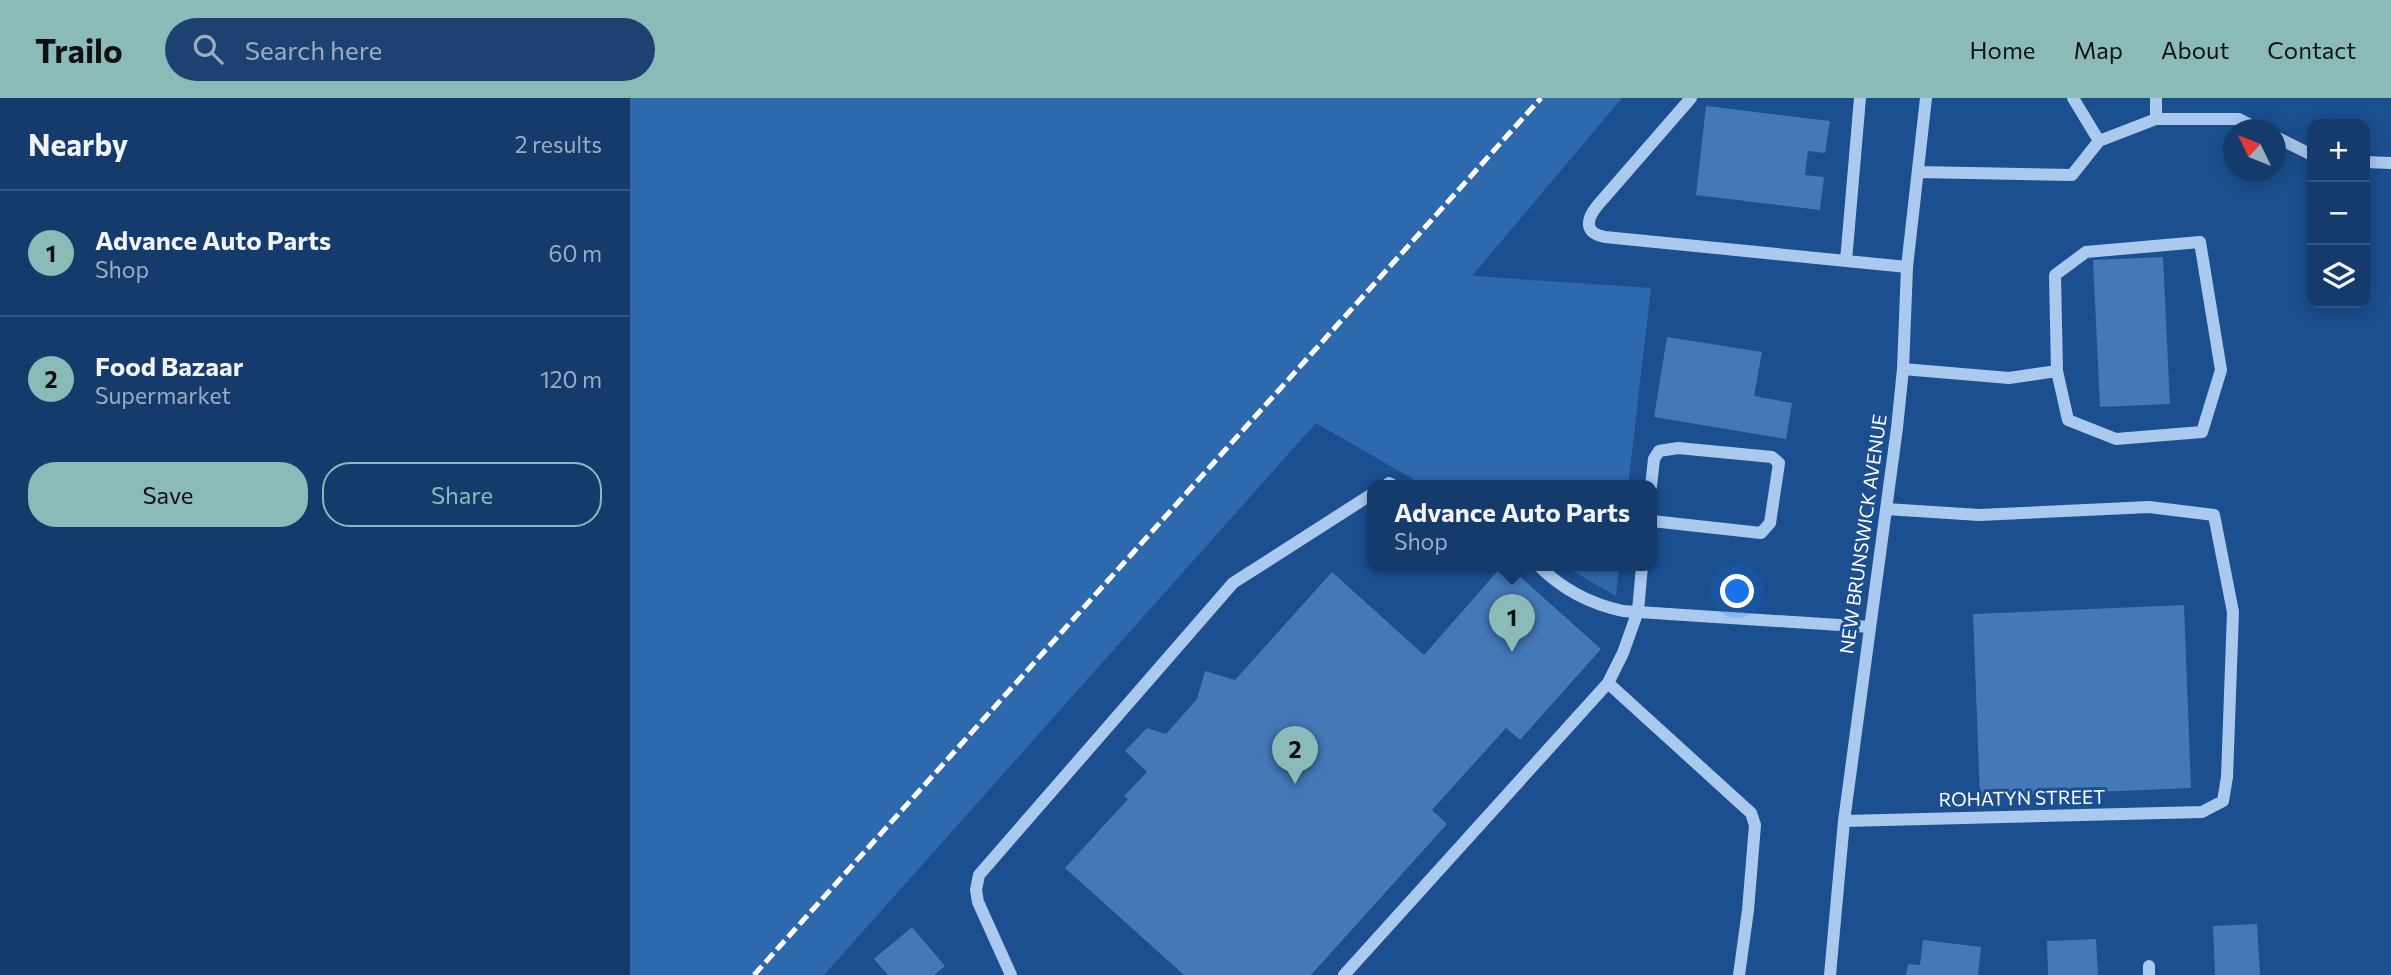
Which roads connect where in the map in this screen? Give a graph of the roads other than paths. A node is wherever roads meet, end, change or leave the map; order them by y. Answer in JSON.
{"nodes":[{"id":1,"x":1691,"y":98,"type":"edge"},
{"id":2,"x":1860,"y":98,"type":"edge"},
{"id":3,"x":1926,"y":98,"type":"edge"},
{"id":4,"x":2073,"y":98,"type":"edge"},
{"id":5,"x":2156,"y":98,"type":"edge"},
{"id":6,"x":2156,"y":119,"type":"junction"},
{"id":7,"x":2223,"y":120,"type":"edge"},
{"id":8,"x":2099,"y":141,"type":"junction"},
{"id":9,"x":2286,"y":142,"type":"edge"},
{"id":10,"x":2307,"y":152,"type":"edge"},
{"id":11,"x":2370,"y":162,"type":"edge"},
{"id":12,"x":2391,"y":163,"type":"edge"},
{"id":13,"x":1918,"y":172,"type":"junction"},
{"id":14,"x":1846,"y":261,"type":"junction"},
{"id":15,"x":1908,"y":267,"type":"junction"},
{"id":16,"x":1903,"y":369,"type":"junction"},
{"id":17,"x":2057,"y":371,"type":"junction"},
{"id":18,"x":1652,"y":480,"type":"edge"},
{"id":19,"x":1367,"y":497,"type":"edge"},
{"id":20,"x":1886,"y":509,"type":"junction"},
{"id":21,"x":1657,"y":522,"type":"edge"},
{"id":22,"x":1545,"y":571,"type":"edge"},
{"id":23,"x":1642,"y":571,"type":"edge"},
{"id":24,"x":1638,"y":611,"type":"junction"},
{"id":25,"x":1870,"y":626,"type":"junction"},
{"id":26,"x":1608,"y":683,"type":"junction"},
{"id":27,"x":1844,"y":821,"type":"junction"},
{"id":28,"x":1011,"y":975,"type":"edge"},
{"id":29,"x":1343,"y":975,"type":"edge"},
{"id":30,"x":1739,"y":975,"type":"edge"},
{"id":31,"x":1830,"y":975,"type":"edge"}],
"edges":[{"from":1,"to":14,"type":"street"},
{"from":2,"to":14,"type":"street"},
{"from":3,"to":13,"type":"street","name":"NEW BRUNSWICK AVENUE"},
{"from":4,"to":8,"type":"street"},
{"from":5,"to":6,"type":"street"},
{"from":6,"to":7,"type":"street"},
{"from":6,"to":8,"type":"street"},
{"from":8,"to":13,"type":"street"},
{"from":9,"to":10,"type":"street"},
{"from":11,"to":12,"type":"street"},
{"from":13,"to":15,"type":"street","name":"NEW BRUNSWICK AVENUE"},
{"from":14,"to":15,"type":"street"},
{"from":15,"to":16,"type":"street","name":"NEW BRUNSWICK AVENUE"},
{"from":16,"to":17,"type":"street"},
{"from":16,"to":20,"type":"street","name":"NEW BRUNSWICK AVENUE"},
{"from":17,"to":17,"type":"street"},
{"from":18,"to":21,"type":"street"},
{"from":19,"to":28,"type":"street"},
{"from":20,"to":25,"type":"street","name":"NEW BRUNSWICK AVENUE"},
{"from":20,"to":27,"type":"street","name":"ROHATYN STREET"},
{"from":22,"to":24,"type":"street"},
{"from":23,"to":24,"type":"street"},
{"from":24,"to":25,"type":"street"},
{"from":24,"to":26,"type":"street"},
{"from":25,"to":27,"type":"street","name":"NEW BRUNSWICK AVENUE"},
{"from":26,"to":29,"type":"street"},
{"from":26,"to":30,"type":"street"},
{"from":27,"to":31,"type":"street","name":"NEW BRUNSWICK AVENUE"}]}
